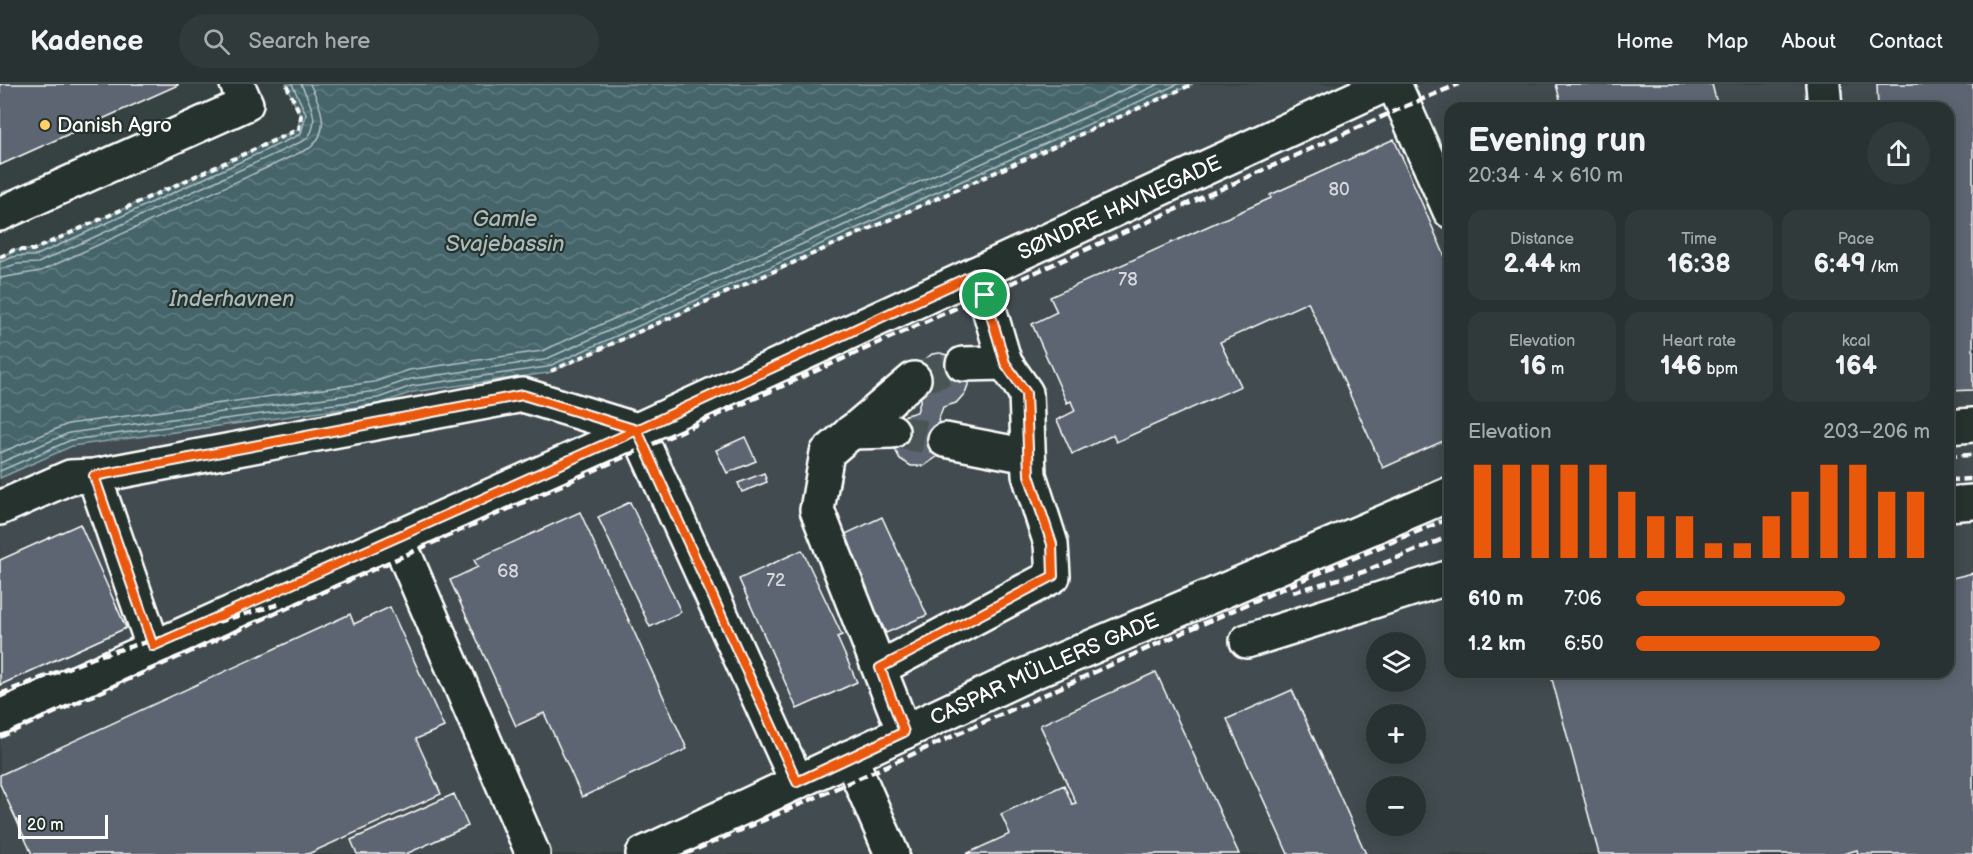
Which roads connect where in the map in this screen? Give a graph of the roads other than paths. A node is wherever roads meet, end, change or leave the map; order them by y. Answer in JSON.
{"nodes":[{"id":1,"x":237,"y":84,"type":"edge"},
{"id":2,"x":1386,"y":84,"type":"edge"},
{"id":3,"x":1394,"y":84,"type":"edge"},
{"id":4,"x":1823,"y":84,"type":"edge"},
{"id":5,"x":1824,"y":102,"type":"edge"},
{"id":6,"x":1444,"y":198,"type":"edge"},
{"id":7,"x":0,"y":214,"type":"edge"},
{"id":8,"x":975,"y":274,"type":"junction"},
{"id":9,"x":1005,"y":363,"type":"junction"},
{"id":10,"x":963,"y":364,"type":"tunnel mouth"},
{"id":11,"x":914,"y":379,"type":"tunnel mouth"},
{"id":12,"x":1973,"y":425,"type":"edge"},
{"id":13,"x":1954,"y":427,"type":"edge"},
{"id":14,"x":637,"y":430,"type":"junction"},
{"id":15,"x":892,"y":431,"type":"tunnel mouth"},
{"id":16,"x":851,"y":432,"type":"junction"},
{"id":17,"x":945,"y":440,"type":"tunnel mouth"},
{"id":18,"x":1028,"y":456,"type":"junction"},
{"id":19,"x":94,"y":476,"type":"junction"},
{"id":20,"x":1444,"y":497,"type":"edge"},
{"id":21,"x":1973,"y":502,"type":"edge"},
{"id":22,"x":1954,"y":504,"type":"edge"},
{"id":23,"x":0,"y":508,"type":"edge"},
{"id":24,"x":396,"y":537,"type":"junction"},
{"id":25,"x":1444,"y":579,"type":"edge"},
{"id":26,"x":1247,"y":641,"type":"dead end"},
{"id":27,"x":153,"y":646,"type":"junction"},
{"id":28,"x":880,"y":668,"type":"junction"},
{"id":29,"x":0,"y":717,"type":"edge"},
{"id":30,"x":904,"y":732,"type":"junction"},
{"id":31,"x":850,"y":757,"type":"junction"},
{"id":32,"x":797,"y":782,"type":"junction"},
{"id":33,"x":533,"y":854,"type":"edge"},
{"id":34,"x":643,"y":854,"type":"edge"},
{"id":35,"x":892,"y":854,"type":"edge"}],
"edges":[{"from":1,"to":7,"type":"street"},
{"from":2,"to":8,"type":"street","name":"SØNDRE HAVNEGADE"},
{"from":3,"to":6,"type":"street"},
{"from":4,"to":5,"type":"street"},
{"from":8,"to":9,"type":"street"},
{"from":8,"to":14,"type":"street","name":"SØNDRE HAVNEGADE"},
{"from":9,"to":10,"type":"street"},
{"from":9,"to":18,"type":"street"},
{"from":11,"to":16,"type":"street"},
{"from":12,"to":13,"type":"street"},
{"from":14,"to":19,"type":"street"},
{"from":14,"to":24,"type":"street","name":"SØNDRE HAVNEGADE"},
{"from":14,"to":32,"type":"street"},
{"from":15,"to":16,"type":"street"},
{"from":16,"to":28,"type":"street"},
{"from":17,"to":18,"type":"street"},
{"from":18,"to":28,"type":"street"},
{"from":19,"to":23,"type":"street"},
{"from":19,"to":27,"type":"street"},
{"from":20,"to":30,"type":"street","name":"CASPAR MÜLLERS GADE"},
{"from":21,"to":22,"type":"street"},
{"from":24,"to":27,"type":"street","name":"SØNDRE HAVNEGADE"},
{"from":24,"to":33,"type":"street"},
{"from":25,"to":26,"type":"street"},
{"from":27,"to":29,"type":"street","name":"SØNDRE HAVNEGADE"},
{"from":28,"to":30,"type":"street"},
{"from":30,"to":31,"type":"street","name":"CASPAR MÜLLERS GADE"},
{"from":31,"to":32,"type":"street","name":"CASPAR MÜLLERS GADE"},
{"from":31,"to":35,"type":"street"},
{"from":32,"to":34,"type":"street","name":"CASPAR MÜLLERS GADE"}]}
